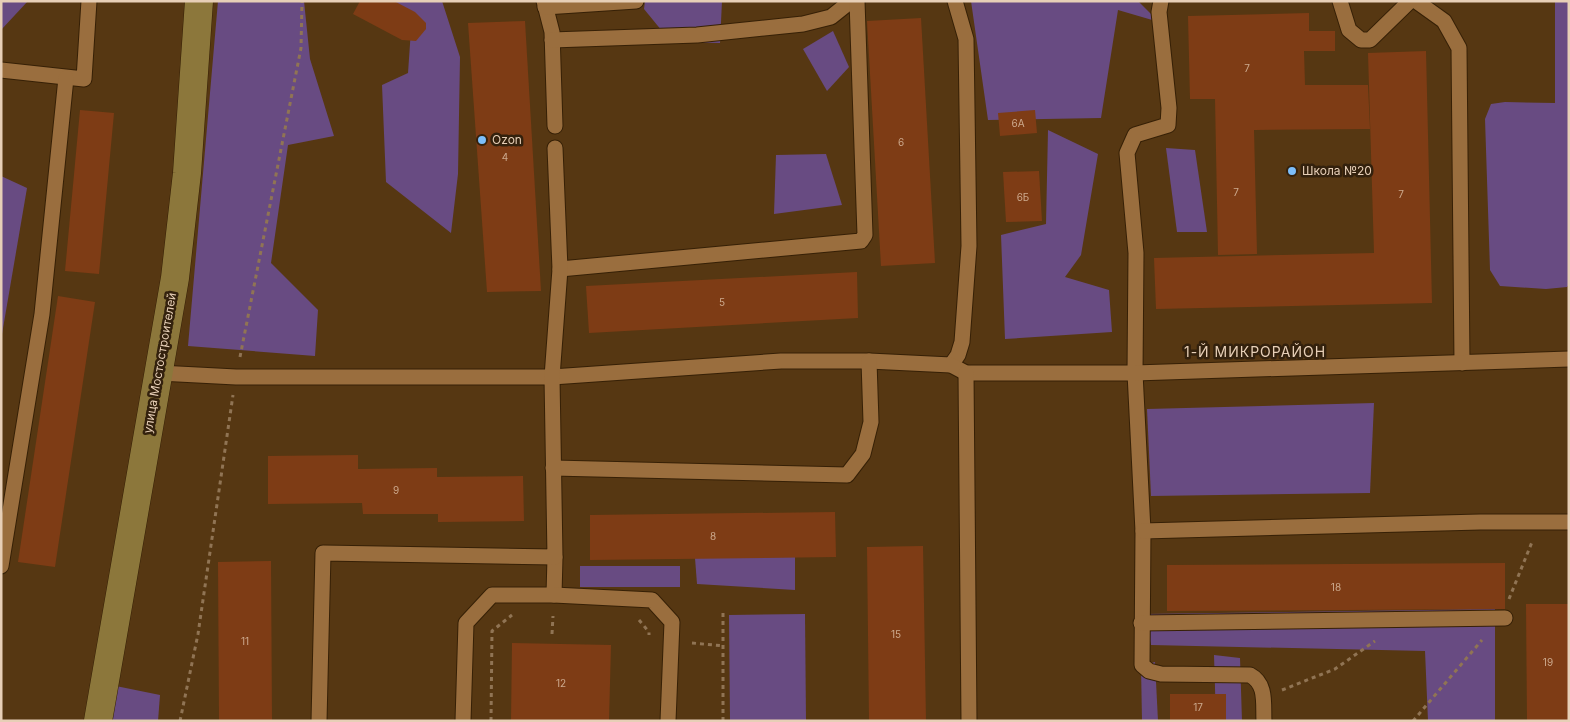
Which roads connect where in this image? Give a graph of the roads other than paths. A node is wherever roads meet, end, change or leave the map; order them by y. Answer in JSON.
{"nodes":[{"id":1,"x":89,"y":1,"type":"edge"},
{"id":2,"x":199,"y":1,"type":"edge"},
{"id":3,"x":636,"y":1,"type":"edge"},
{"id":4,"x":851,"y":1,"type":"edge"},
{"id":5,"x":857,"y":1,"type":"edge"},
{"id":6,"x":955,"y":1,"type":"edge"},
{"id":7,"x":1161,"y":1,"type":"edge"},
{"id":8,"x":1340,"y":1,"type":"edge"},
{"id":9,"x":1410,"y":1,"type":"edge"},
{"id":10,"x":1416,"y":1,"type":"edge"},
{"id":11,"x":544,"y":4,"type":"edge"},
{"id":12,"x":552,"y":40,"type":"junction"},
{"id":13,"x":1,"y":70,"type":"edge"},
{"id":14,"x":66,"y":78,"type":"junction"},
{"id":15,"x":555,"y":126,"type":"dead end"},
{"id":16,"x":555,"y":148,"type":"dead end"},
{"id":17,"x":560,"y":269,"type":"junction"},
{"id":18,"x":1569,"y":359,"type":"edge"},
{"id":19,"x":870,"y":361,"type":"junction"},
{"id":20,"x":1462,"y":363,"type":"junction"},
{"id":21,"x":951,"y":365,"type":"junction"},
{"id":22,"x":159,"y":373,"type":"junction"},
{"id":23,"x":966,"y":373,"type":"junction"},
{"id":24,"x":1135,"y":373,"type":"junction"},
{"id":25,"x":552,"y":377,"type":"junction"},
{"id":26,"x":553,"y":468,"type":"junction"},
{"id":27,"x":1569,"y":522,"type":"edge"},
{"id":28,"x":1143,"y":531,"type":"junction"},
{"id":29,"x":555,"y":557,"type":"junction"},
{"id":30,"x":1,"y":566,"type":"edge"},
{"id":31,"x":554,"y":595,"type":"junction"},
{"id":32,"x":1505,"y":618,"type":"dead end"},
{"id":33,"x":1141,"y":624,"type":"junction"},
{"id":34,"x":98,"y":721,"type":"edge"},
{"id":35,"x":319,"y":721,"type":"edge"},
{"id":36,"x":463,"y":721,"type":"edge"},
{"id":37,"x":668,"y":721,"type":"edge"},
{"id":38,"x":968,"y":721,"type":"edge"},
{"id":39,"x":1264,"y":721,"type":"edge"}],
"edges":[{"from":1,"to":14,"type":"lane"},
{"from":2,"to":22,"type":"main road","name":"улица Мостостроителей"},
{"from":3,"to":11,"type":"lane"},
{"from":4,"to":12,"type":"lane"},
{"from":5,"to":17,"type":"lane"},
{"from":6,"to":21,"type":"lane"},
{"from":7,"to":24,"type":"lane"},
{"from":8,"to":9,"type":"lane"},
{"from":10,"to":20,"type":"lane"},
{"from":11,"to":12,"type":"lane"},
{"from":12,"to":15,"type":"lane"},
{"from":13,"to":14,"type":"lane"},
{"from":14,"to":30,"type":"lane"},
{"from":16,"to":17,"type":"lane"},
{"from":17,"to":25,"type":"lane"},
{"from":18,"to":20,"type":"lane"},
{"from":19,"to":21,"type":"lane"},
{"from":19,"to":25,"type":"lane"},
{"from":19,"to":26,"type":"lane"},
{"from":20,"to":24,"type":"lane"},
{"from":21,"to":23,"type":"lane"},
{"from":22,"to":25,"type":"lane"},
{"from":22,"to":34,"type":"main road","name":"улица Мостостроителей"},
{"from":23,"to":24,"type":"lane"},
{"from":23,"to":38,"type":"lane"},
{"from":24,"to":28,"type":"lane"},
{"from":25,"to":26,"type":"lane"},
{"from":26,"to":29,"type":"lane"},
{"from":27,"to":28,"type":"lane"},
{"from":28,"to":33,"type":"lane"},
{"from":29,"to":31,"type":"lane"},
{"from":29,"to":35,"type":"lane"},
{"from":31,"to":36,"type":"lane"},
{"from":31,"to":37,"type":"lane"},
{"from":32,"to":33,"type":"lane"},
{"from":33,"to":39,"type":"lane"}]}
